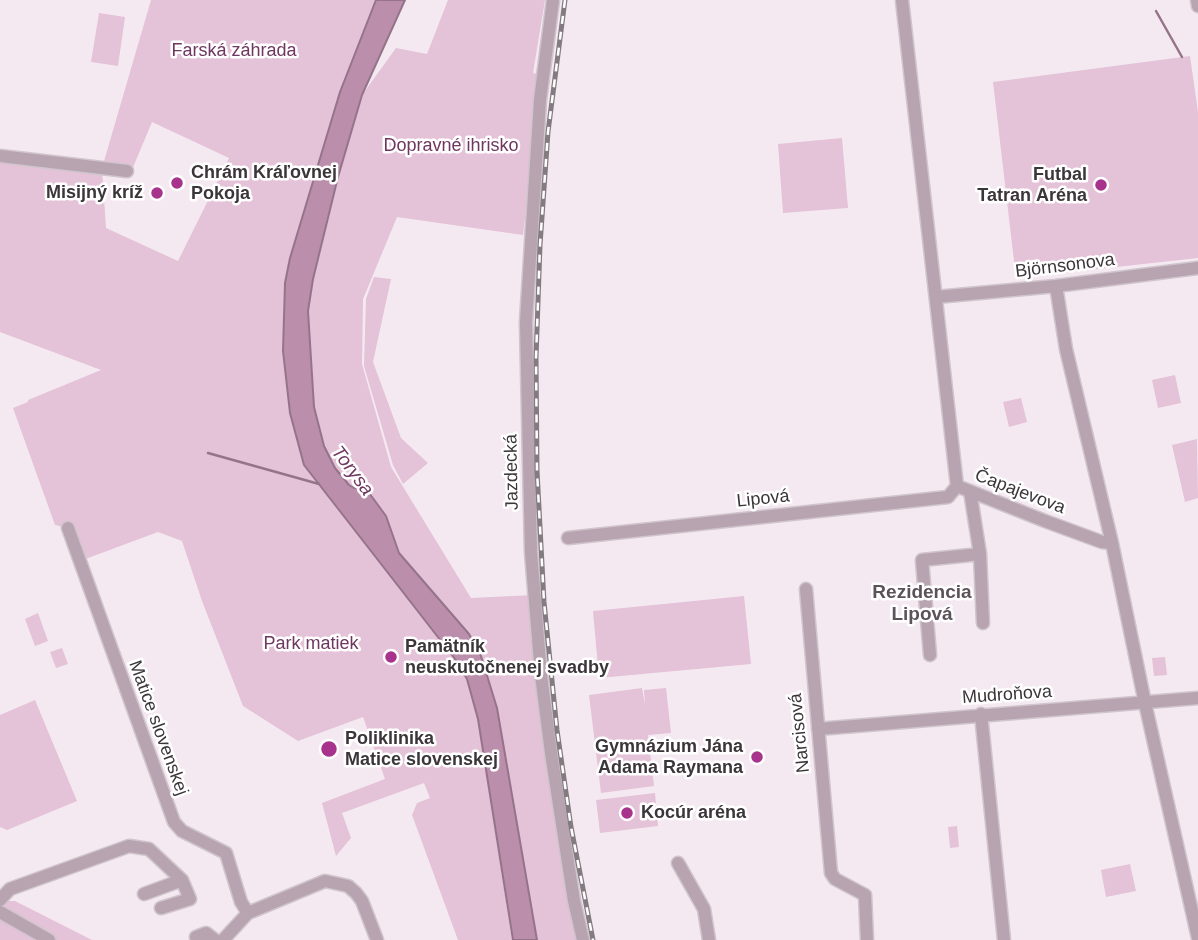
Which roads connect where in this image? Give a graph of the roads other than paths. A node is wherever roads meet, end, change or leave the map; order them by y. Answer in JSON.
{"nodes":[{"id":1,"x":552,"y":0,"type":"edge"},
{"id":2,"x":902,"y":0,"type":"edge"},
{"id":3,"x":1197,"y":0,"type":"edge"},
{"id":4,"x":1198,"y":6,"type":"edge"},
{"id":5,"x":0,"y":156,"type":"edge"},
{"id":6,"x":127,"y":171,"type":"dead end"},
{"id":7,"x":1198,"y":268,"type":"edge"},
{"id":8,"x":1056,"y":286,"type":"junction"},
{"id":9,"x":936,"y":297,"type":"junction"},
{"id":10,"x":957,"y":486,"type":"junction"},
{"id":11,"x":970,"y":491,"type":"junction"},
{"id":12,"x":68,"y":528,"type":"dead end"},
{"id":13,"x":568,"y":538,"type":"dead end"},
{"id":14,"x":1112,"y":543,"type":"junction"},
{"id":15,"x":980,"y":554,"type":"junction"},
{"id":16,"x":806,"y":589,"type":"dead end"},
{"id":17,"x":983,"y":624,"type":"dead end"},
{"id":18,"x":930,"y":655,"type":"dead end"},
{"id":19,"x":1198,"y":698,"type":"edge"},
{"id":20,"x":1144,"y":703,"type":"junction"},
{"id":21,"x":981,"y":714,"type":"junction"},
{"id":22,"x":818,"y":729,"type":"junction"},
{"id":23,"x":678,"y":863,"type":"dead end"},
{"id":24,"x":182,"y":880,"type":"junction"},
{"id":25,"x":144,"y":894,"type":"dead end"},
{"id":26,"x":0,"y":900,"type":"edge"},
{"id":27,"x":161,"y":908,"type":"dead end"},
{"id":28,"x":0,"y":912,"type":"edge"},
{"id":29,"x":248,"y":913,"type":"junction"},
{"id":30,"x":197,"y":937,"type":"dead end"},
{"id":31,"x":1198,"y":939,"type":"edge"},
{"id":32,"x":49,"y":940,"type":"edge"},
{"id":33,"x":215,"y":940,"type":"edge"},
{"id":34,"x":223,"y":940,"type":"edge"},
{"id":35,"x":377,"y":940,"type":"edge"},
{"id":36,"x":583,"y":940,"type":"edge"},
{"id":37,"x":709,"y":940,"type":"edge"},
{"id":38,"x":867,"y":940,"type":"edge"},
{"id":39,"x":1004,"y":940,"type":"edge"}],
"edges":[{"from":1,"to":36,"type":"street","name":"Jazdecká"},
{"from":2,"to":9,"type":"street","name":"Čapajevova"},
{"from":3,"to":4,"type":"street"},
{"from":5,"to":6,"type":"street"},
{"from":7,"to":8,"type":"street","name":"Björnsonova"},
{"from":8,"to":9,"type":"street","name":"Björnsonova"},
{"from":8,"to":14,"type":"street"},
{"from":9,"to":10,"type":"street","name":"Čapajevova"},
{"from":10,"to":11,"type":"street","name":"Čapajevova"},
{"from":10,"to":13,"type":"street","name":"Lipová"},
{"from":11,"to":14,"type":"street","name":"Čapajevova"},
{"from":11,"to":15,"type":"street"},
{"from":12,"to":29,"type":"street","name":"Matice slovenskej"},
{"from":14,"to":20,"type":"street"},
{"from":15,"to":17,"type":"street"},
{"from":15,"to":18,"type":"street"},
{"from":16,"to":22,"type":"street","name":"Narcisová"},
{"from":19,"to":20,"type":"street","name":"Mudroňova"},
{"from":20,"to":21,"type":"street","name":"Mudroňova"},
{"from":20,"to":31,"type":"street"},
{"from":21,"to":22,"type":"street","name":"Mudroňova"},
{"from":21,"to":39,"type":"street"},
{"from":22,"to":38,"type":"street","name":"Narcisová"},
{"from":23,"to":37,"type":"street"},
{"from":24,"to":25,"type":"street"},
{"from":24,"to":26,"type":"street"},
{"from":24,"to":27,"type":"street"},
{"from":28,"to":32,"type":"street"},
{"from":29,"to":34,"type":"street"},
{"from":29,"to":35,"type":"street"},
{"from":30,"to":33,"type":"street"}]}
